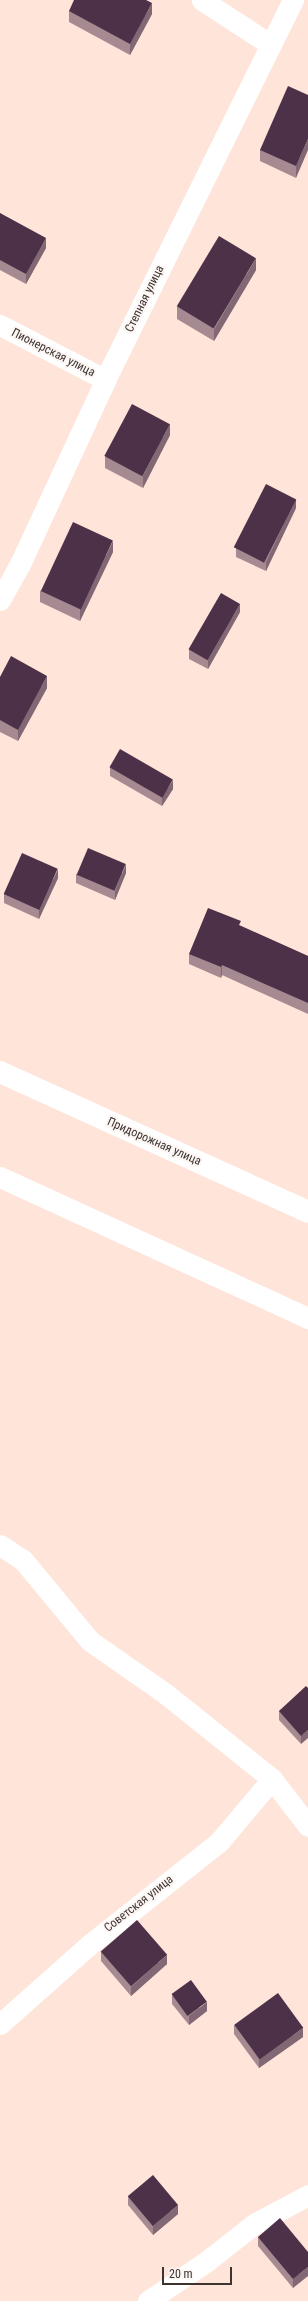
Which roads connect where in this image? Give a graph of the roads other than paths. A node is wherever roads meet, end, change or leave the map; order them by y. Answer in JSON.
{"nodes":[{"id":1,"x":202,"y":0,"type":"edge"},
{"id":2,"x":293,"y":0,"type":"edge"},
{"id":3,"x":271,"y":45,"type":"junction"},
{"id":4,"x":0,"y":325,"type":"edge"},
{"id":5,"x":106,"y":380,"type":"junction"},
{"id":6,"x":0,"y":600,"type":"edge"},
{"id":7,"x":0,"y":1072,"type":"edge"},
{"id":8,"x":0,"y":1177,"type":"edge"},
{"id":9,"x":308,"y":1212,"type":"edge"},
{"id":10,"x":308,"y":1318,"type":"edge"},
{"id":11,"x":0,"y":1545,"type":"edge"},
{"id":12,"x":272,"y":1779,"type":"junction"},
{"id":13,"x":308,"y":1826,"type":"edge"},
{"id":14,"x":0,"y":2024,"type":"edge"},
{"id":15,"x":308,"y":2195,"type":"edge"},
{"id":16,"x":148,"y":2301,"type":"edge"}],
"edges":[{"from":1,"to":3,"type":"street"},
{"from":2,"to":3,"type":"street","name":"Степная улица"},
{"from":3,"to":5,"type":"street","name":"Степная улица"},
{"from":4,"to":5,"type":"street","name":"Пионерская улица"},
{"from":5,"to":6,"type":"street","name":"Степная улица"},
{"from":7,"to":9,"type":"street","name":"Придорожная улица"},
{"from":8,"to":10,"type":"street"},
{"from":11,"to":12,"type":"street"},
{"from":12,"to":13,"type":"street"},
{"from":12,"to":14,"type":"street","name":"Советская улица"},
{"from":15,"to":16,"type":"street"}]}
